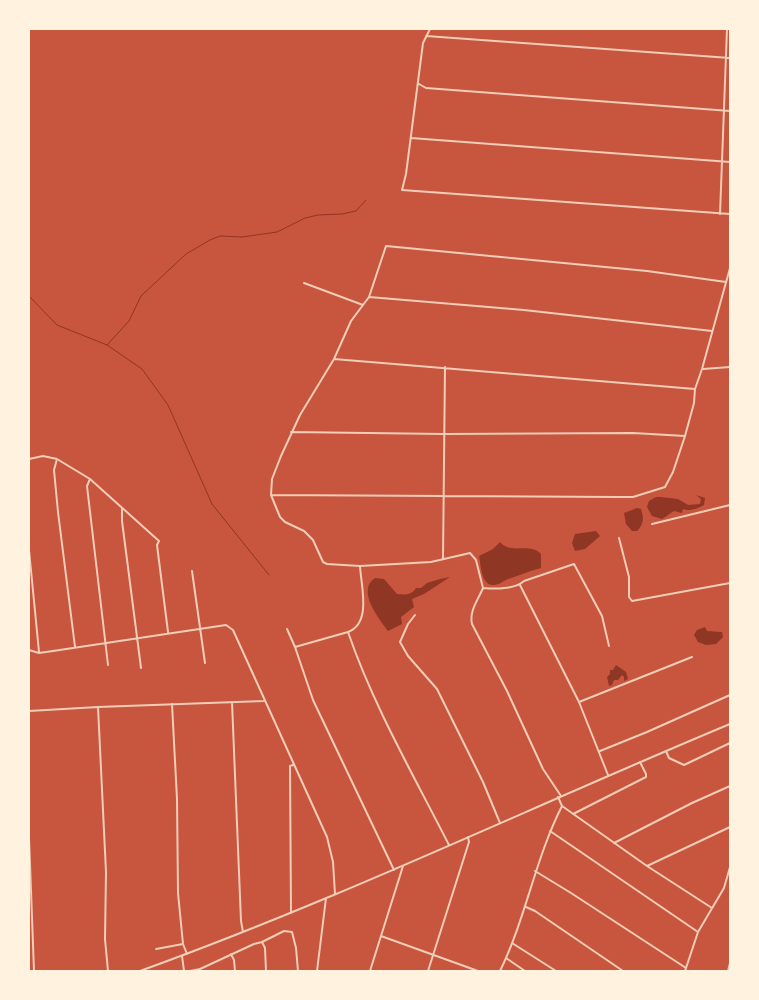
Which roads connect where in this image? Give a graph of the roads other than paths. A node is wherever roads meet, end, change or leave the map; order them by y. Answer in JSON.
{"nodes":[{"id":1,"x":430,"y":29,"type":"edge"},
{"id":2,"x":727,"y":29,"type":"edge"},
{"id":3,"x":426,"y":36,"type":"junction"},
{"id":4,"x":727,"y":58,"type":"junction"},
{"id":5,"x":730,"y":58,"type":"edge"},
{"id":6,"x":419,"y":84,"type":"junction"},
{"id":7,"x":725,"y":110,"type":"junction"},
{"id":8,"x":730,"y":111,"type":"edge"},
{"id":9,"x":411,"y":138,"type":"junction"},
{"id":10,"x":723,"y":162,"type":"junction"},
{"id":11,"x":730,"y":162,"type":"edge"},
{"id":12,"x":720,"y":214,"type":"junction"},
{"id":13,"x":730,"y":214,"type":"edge"},
{"id":14,"x":730,"y":268,"type":"edge"},
{"id":15,"x":726,"y":282,"type":"junction"},
{"id":16,"x":304,"y":283,"type":"dead end"},
{"id":17,"x":369,"y":297,"type":"junction"},
{"id":18,"x":363,"y":305,"type":"junction"},
{"id":19,"x":712,"y":331,"type":"junction"},
{"id":20,"x":334,"y":359,"type":"junction"},
{"id":21,"x":730,"y":367,"type":"edge"},
{"id":22,"x":445,"y":368,"type":"junction"},
{"id":23,"x":702,"y":369,"type":"junction"},
{"id":24,"x":695,"y":389,"type":"junction"},
{"id":25,"x":291,"y":432,"type":"junction"},
{"id":26,"x":444,"y":434,"type":"junction"},
{"id":27,"x":685,"y":436,"type":"junction"},
{"id":28,"x":56,"y":458,"type":"junction"},
{"id":29,"x":29,"y":459,"type":"edge"},
{"id":30,"x":90,"y":479,"type":"junction"},
{"id":31,"x":271,"y":495,"type":"junction"},
{"id":32,"x":444,"y":496,"type":"junction"},
{"id":33,"x":730,"y":505,"type":"edge"},
{"id":34,"x":122,"y":508,"type":"junction"},
{"id":35,"x":652,"y":524,"type":"dead end"},
{"id":36,"x":619,"y":538,"type":"dead end"},
{"id":37,"x":29,"y":550,"type":"edge"},
{"id":38,"x":443,"y":559,"type":"junction"},
{"id":39,"x":360,"y":566,"type":"junction"},
{"id":40,"x":192,"y":571,"type":"dead end"},
{"id":41,"x":730,"y":583,"type":"edge"},
{"id":42,"x":520,"y":585,"type":"junction"},
{"id":43,"x":483,"y":588,"type":"junction"},
{"id":44,"x":415,"y":615,"type":"dead end"},
{"id":45,"x":200,"y":629,"type":"junction"},
{"id":46,"x":287,"y":629,"type":"dead end"},
{"id":47,"x":348,"y":632,"type":"junction"},
{"id":48,"x":168,"y":633,"type":"junction"},
{"id":49,"x":137,"y":638,"type":"junction"},
{"id":50,"x":106,"y":643,"type":"junction"},
{"id":51,"x":608,"y":646,"type":"dead end"},
{"id":52,"x":296,"y":647,"type":"junction"},
{"id":53,"x":76,"y":648,"type":"junction"},
{"id":54,"x":29,"y":650,"type":"edge"},
{"id":55,"x":39,"y":653,"type":"junction"},
{"id":56,"x":692,"y":657,"type":"dead end"},
{"id":57,"x":205,"y":663,"type":"dead end"},
{"id":58,"x":108,"y":665,"type":"dead end"},
{"id":59,"x":141,"y":668,"type":"dead end"},
{"id":60,"x":730,"y":695,"type":"edge"},
{"id":61,"x":232,"y":701,"type":"junction"},
{"id":62,"x":264,"y":701,"type":"junction"},
{"id":63,"x":579,"y":702,"type":"junction"},
{"id":64,"x":172,"y":704,"type":"junction"},
{"id":65,"x":98,"y":706,"type":"junction"},
{"id":66,"x":29,"y":711,"type":"edge"},
{"id":67,"x":730,"y":724,"type":"edge"},
{"id":68,"x":730,"y":743,"type":"edge"},
{"id":69,"x":600,"y":751,"type":"junction"},
{"id":70,"x":665,"y":751,"type":"junction"},
{"id":71,"x":640,"y":762,"type":"junction"},
{"id":72,"x":294,"y":765,"type":"junction"},
{"id":73,"x":608,"y":775,"type":"junction"},
{"id":74,"x":730,"y":786,"type":"edge"},
{"id":75,"x":559,"y":797,"type":"junction"},
{"id":76,"x":562,"y":806,"type":"junction"},
{"id":77,"x":573,"y":814,"type":"junction"},
{"id":78,"x":500,"y":822,"type":"junction"},
{"id":79,"x":730,"y":827,"type":"edge"},
{"id":80,"x":550,"y":831,"type":"junction"},
{"id":81,"x":29,"y":837,"type":"edge"},
{"id":82,"x":468,"y":837,"type":"junction"},
{"id":83,"x":614,"y":843,"type":"junction"},
{"id":84,"x":449,"y":845,"type":"junction"},
{"id":85,"x":403,"y":866,"type":"junction"},
{"id":86,"x":647,"y":866,"type":"junction"},
{"id":87,"x":730,"y":867,"type":"edge"},
{"id":88,"x":394,"y":870,"type":"junction"},
{"id":89,"x":535,"y":871,"type":"junction"},
{"id":90,"x":335,"y":894,"type":"junction"},
{"id":91,"x":326,"y":898,"type":"junction"},
{"id":92,"x":526,"y":907,"type":"junction"},
{"id":93,"x":712,"y":908,"type":"junction"},
{"id":94,"x":291,"y":913,"type":"junction"},
{"id":95,"x":243,"y":932,"type":"junction"},
{"id":96,"x":698,"y":932,"type":"junction"},
{"id":97,"x":381,"y":936,"type":"junction"},
{"id":98,"x":262,"y":942,"type":"junction"},
{"id":99,"x":512,"y":943,"type":"junction"},
{"id":100,"x":183,"y":944,"type":"junction"},
{"id":101,"x":156,"y":949,"type":"dead end"},
{"id":102,"x":187,"y":954,"type":"junction"},
{"id":103,"x":231,"y":954,"type":"junction"},
{"id":104,"x":433,"y":955,"type":"junction"},
{"id":105,"x":182,"y":956,"type":"junction"},
{"id":106,"x":506,"y":958,"type":"junction"},
{"id":107,"x":730,"y":963,"type":"edge"},
{"id":108,"x":686,"y":968,"type":"junction"},
{"id":109,"x":201,"y":970,"type":"edge"},
{"id":110,"x":34,"y":971,"type":"edge"},
{"id":111,"x":108,"y":971,"type":"edge"},
{"id":112,"x":140,"y":971,"type":"edge"},
{"id":113,"x":184,"y":971,"type":"edge"},
{"id":114,"x":190,"y":971,"type":"edge"},
{"id":115,"x":235,"y":971,"type":"edge"},
{"id":116,"x":266,"y":971,"type":"edge"},
{"id":117,"x":298,"y":971,"type":"edge"},
{"id":118,"x":317,"y":971,"type":"edge"},
{"id":119,"x":370,"y":971,"type":"edge"},
{"id":120,"x":428,"y":971,"type":"edge"},
{"id":121,"x":478,"y":971,"type":"edge"},
{"id":122,"x":500,"y":971,"type":"edge"},
{"id":123,"x":526,"y":971,"type":"edge"},
{"id":124,"x":556,"y":971,"type":"edge"},
{"id":125,"x":623,"y":971,"type":"edge"},
{"id":126,"x":684,"y":971,"type":"edge"},
{"id":127,"x":728,"y":971,"type":"edge"}],
"edges":[{"from":1,"to":3,"type":"street"},
{"from":2,"to":4,"type":"street"},
{"from":3,"to":4,"type":"street"},
{"from":3,"to":6,"type":"street"},
{"from":4,"to":5,"type":"street"},
{"from":4,"to":7,"type":"street"},
{"from":6,"to":7,"type":"street"},
{"from":6,"to":9,"type":"street"},
{"from":7,"to":8,"type":"street"},
{"from":7,"to":10,"type":"street"},
{"from":9,"to":10,"type":"street"},
{"from":9,"to":12,"type":"street"},
{"from":10,"to":11,"type":"street"},
{"from":10,"to":12,"type":"street"},
{"from":12,"to":13,"type":"street"},
{"from":14,"to":15,"type":"street"},
{"from":15,"to":17,"type":"street"},
{"from":15,"to":19,"type":"street"},
{"from":16,"to":18,"type":"street"},
{"from":17,"to":18,"type":"street"},
{"from":17,"to":19,"type":"street"},
{"from":18,"to":20,"type":"street"},
{"from":19,"to":23,"type":"street"},
{"from":20,"to":22,"type":"street"},
{"from":20,"to":25,"type":"street"},
{"from":21,"to":23,"type":"street"},
{"from":22,"to":24,"type":"street"},
{"from":22,"to":26,"type":"street"},
{"from":23,"to":24,"type":"street"},
{"from":24,"to":27,"type":"street"},
{"from":25,"to":26,"type":"street"},
{"from":25,"to":31,"type":"street"},
{"from":26,"to":27,"type":"street"},
{"from":26,"to":32,"type":"street"},
{"from":27,"to":32,"type":"street"},
{"from":28,"to":29,"type":"street"},
{"from":28,"to":30,"type":"street"},
{"from":28,"to":53,"type":"street"},
{"from":30,"to":34,"type":"street"},
{"from":30,"to":50,"type":"street"},
{"from":31,"to":32,"type":"street"},
{"from":31,"to":39,"type":"street"},
{"from":32,"to":38,"type":"street"},
{"from":33,"to":35,"type":"street"},
{"from":34,"to":48,"type":"street"},
{"from":34,"to":49,"type":"street"},
{"from":36,"to":41,"type":"street"},
{"from":37,"to":55,"type":"street"},
{"from":38,"to":39,"type":"street"},
{"from":38,"to":43,"type":"street"},
{"from":39,"to":47,"type":"street"},
{"from":40,"to":45,"type":"street"},
{"from":42,"to":43,"type":"street"},
{"from":42,"to":51,"type":"street"},
{"from":42,"to":63,"type":"street"},
{"from":43,"to":75,"type":"street"},
{"from":44,"to":78,"type":"street"},
{"from":45,"to":48,"type":"street"},
{"from":45,"to":57,"type":"street"},
{"from":45,"to":62,"type":"street"},
{"from":46,"to":52,"type":"street"},
{"from":47,"to":52,"type":"street"},
{"from":47,"to":84,"type":"street"},
{"from":48,"to":49,"type":"street"},
{"from":49,"to":50,"type":"street"},
{"from":49,"to":59,"type":"street"},
{"from":50,"to":53,"type":"street"},
{"from":50,"to":58,"type":"street"},
{"from":52,"to":88,"type":"street"},
{"from":53,"to":55,"type":"street"},
{"from":54,"to":55,"type":"street"},
{"from":56,"to":63,"type":"street"},
{"from":60,"to":69,"type":"street"},
{"from":61,"to":62,"type":"street"},
{"from":61,"to":64,"type":"street"},
{"from":61,"to":95,"type":"street"},
{"from":62,"to":72,"type":"street"},
{"from":63,"to":69,"type":"street"},
{"from":64,"to":65,"type":"street"},
{"from":64,"to":100,"type":"street"},
{"from":65,"to":66,"type":"street"},
{"from":65,"to":111,"type":"street"},
{"from":67,"to":70,"type":"street"},
{"from":68,"to":70,"type":"street"},
{"from":69,"to":73,"type":"street"},
{"from":70,"to":71,"type":"street"},
{"from":71,"to":73,"type":"street"},
{"from":71,"to":77,"type":"street"},
{"from":72,"to":90,"type":"street"},
{"from":72,"to":94,"type":"street"},
{"from":73,"to":75,"type":"street"},
{"from":74,"to":83,"type":"street"},
{"from":75,"to":76,"type":"street"},
{"from":75,"to":78,"type":"street"},
{"from":76,"to":77,"type":"street"},
{"from":76,"to":80,"type":"street"},
{"from":77,"to":83,"type":"street"},
{"from":78,"to":82,"type":"street"},
{"from":79,"to":86,"type":"street"},
{"from":80,"to":89,"type":"street"},
{"from":80,"to":96,"type":"street"},
{"from":81,"to":110,"type":"street"},
{"from":82,"to":84,"type":"street"},
{"from":82,"to":104,"type":"street"},
{"from":83,"to":86,"type":"street"},
{"from":84,"to":85,"type":"street"},
{"from":85,"to":88,"type":"street"},
{"from":85,"to":97,"type":"street"},
{"from":86,"to":93,"type":"street"},
{"from":87,"to":93,"type":"street"},
{"from":88,"to":90,"type":"street"},
{"from":89,"to":92,"type":"street"},
{"from":89,"to":108,"type":"street"},
{"from":90,"to":91,"type":"street"},
{"from":91,"to":94,"type":"street"},
{"from":91,"to":118,"type":"street"},
{"from":92,"to":99,"type":"street"},
{"from":92,"to":125,"type":"street"},
{"from":93,"to":96,"type":"street"},
{"from":94,"to":95,"type":"street"},
{"from":95,"to":102,"type":"street"},
{"from":96,"to":108,"type":"street"},
{"from":97,"to":104,"type":"street"},
{"from":97,"to":119,"type":"street"},
{"from":98,"to":103,"type":"street"},
{"from":98,"to":116,"type":"street"},
{"from":98,"to":117,"type":"street"},
{"from":99,"to":106,"type":"street"},
{"from":99,"to":124,"type":"street"},
{"from":100,"to":101,"type":"street"},
{"from":100,"to":102,"type":"street"},
{"from":102,"to":105,"type":"street"},
{"from":103,"to":109,"type":"street"},
{"from":103,"to":115,"type":"street"},
{"from":104,"to":120,"type":"street"},
{"from":104,"to":121,"type":"street"},
{"from":105,"to":112,"type":"street"},
{"from":105,"to":113,"type":"street"},
{"from":106,"to":122,"type":"street"},
{"from":106,"to":123,"type":"street"},
{"from":107,"to":127,"type":"street"},
{"from":108,"to":126,"type":"street"},
{"from":109,"to":114,"type":"street"}]}
